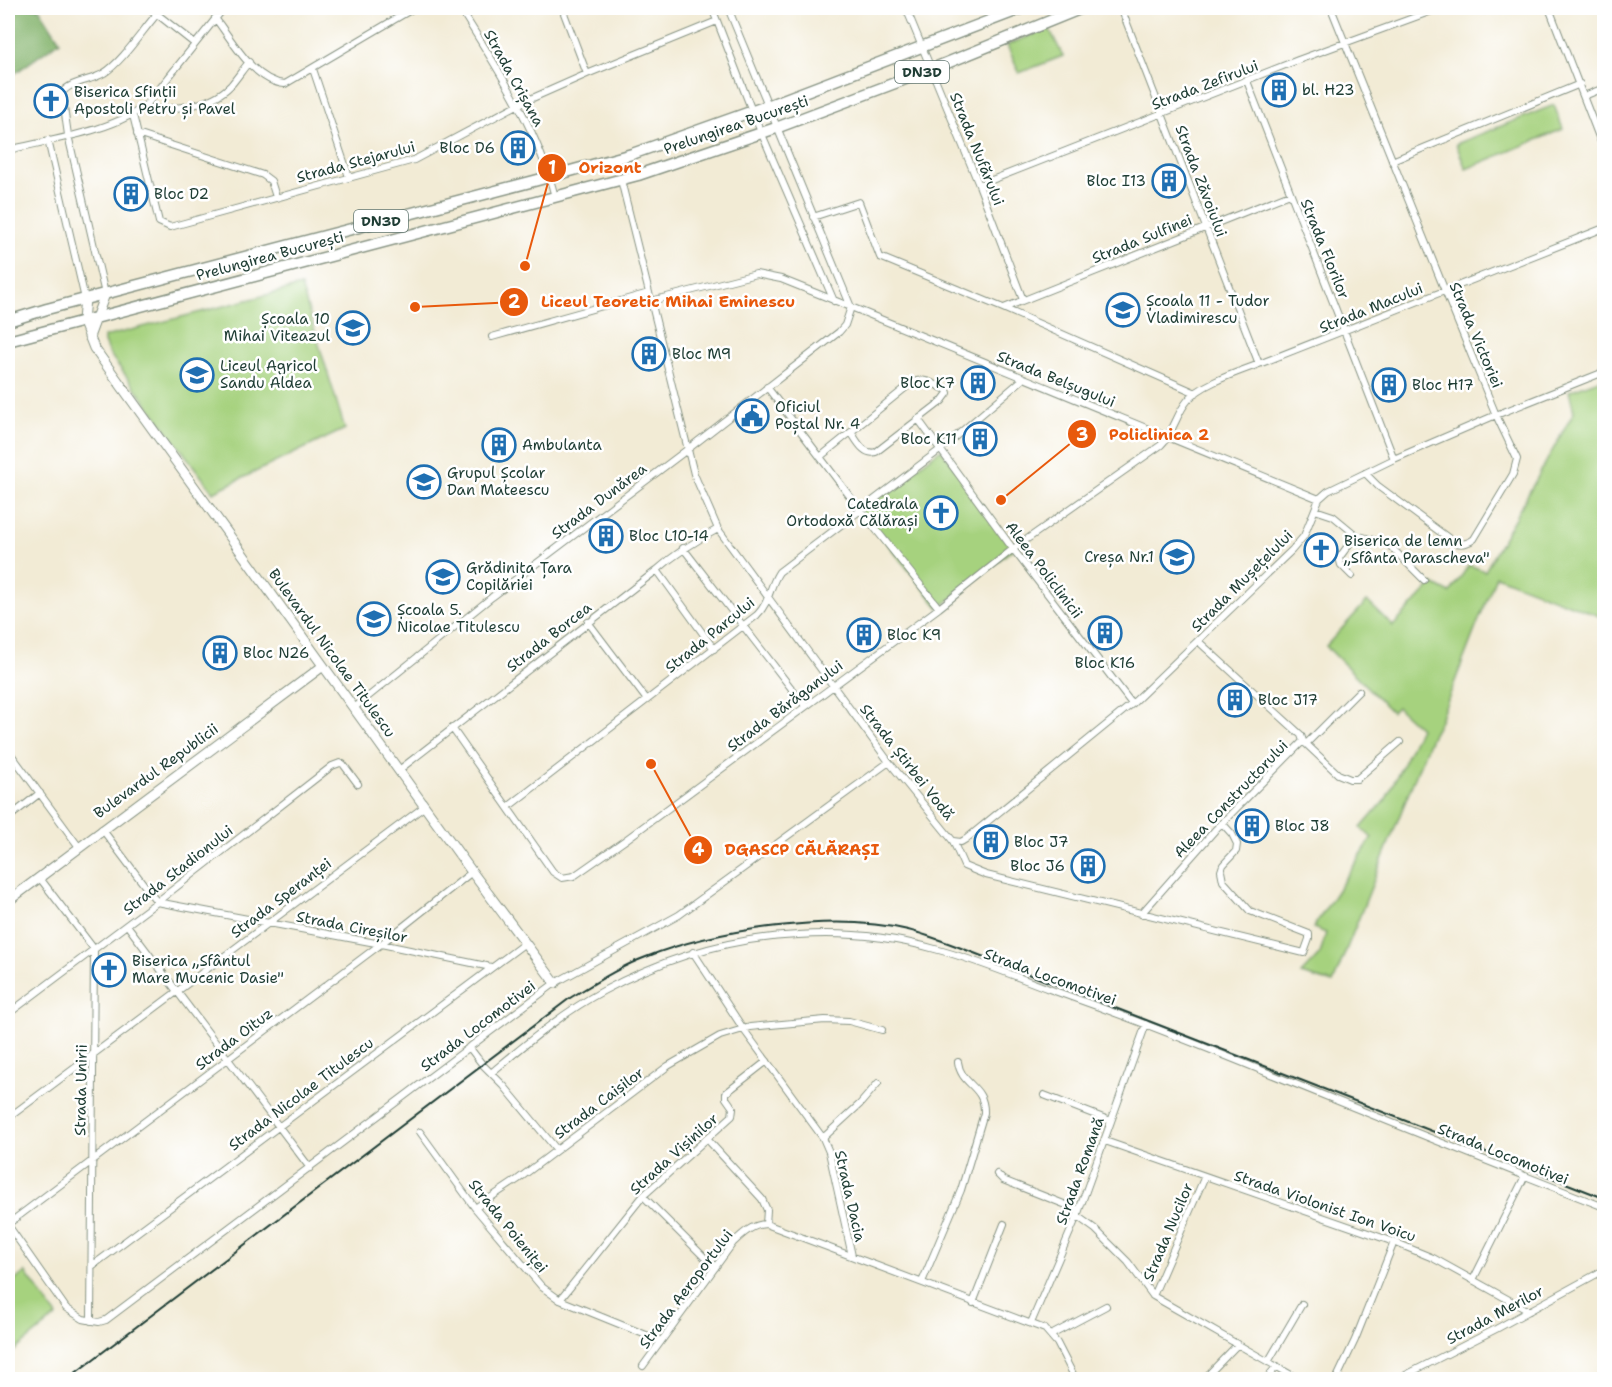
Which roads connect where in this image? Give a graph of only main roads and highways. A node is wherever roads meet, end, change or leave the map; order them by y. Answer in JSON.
{"nodes":[{"id":1,"x":1023,"y":8,"type":"edge"},
{"id":2,"x":1082,"y":8,"type":"edge"},
{"id":3,"x":105,"y":294,"type":"junction"},
{"id":4,"x":86,"y":299,"type":"junction"},
{"id":5,"x":97,"y":316,"type":"junction"},
{"id":6,"x":83,"y":320,"type":"junction"},
{"id":7,"x":8,"y":321,"type":"edge"},
{"id":8,"x":89,"y":338,"type":"junction"},
{"id":9,"x":8,"y":341,"type":"edge"},
{"id":10,"x":323,"y":666,"type":"junction"},
{"id":11,"x":8,"y":901,"type":"edge"},
{"id":12,"x":555,"y":983,"type":"road end"}],
"edges":[{"from":1,"to":3,"type":"main road","name":"Prelungirea București","number":"DN3D"},
{"from":2,"to":5,"type":"main road","name":"Prelungirea București","number":"DN3D"},
{"from":3,"to":4,"type":"main road","name":"Prelungirea București","number":"DN3D"},
{"from":3,"to":5,"type":"main road"},
{"from":4,"to":6,"type":"main road","name":"Bulevardul Nicolae Titulescu"},
{"from":4,"to":7,"type":"main road","name":"Prelungirea București","number":"DN3D"},
{"from":5,"to":6,"type":"main road","name":"Prelungirea București","number":"DN3D"},
{"from":5,"to":8,"type":"main road"},
{"from":6,"to":8,"type":"main road","name":"Bulevardul Nicolae Titulescu"},
{"from":6,"to":9,"type":"main road","name":"Prelungirea București","number":"DN3D"},
{"from":8,"to":10,"type":"main road","name":"Bulevardul Nicolae Titulescu"},
{"from":10,"to":11,"type":"main road","name":"Bulevardul Republicii"},
{"from":10,"to":12,"type":"main road","name":"Bulevardul Nicolae Titulescu"}]}
